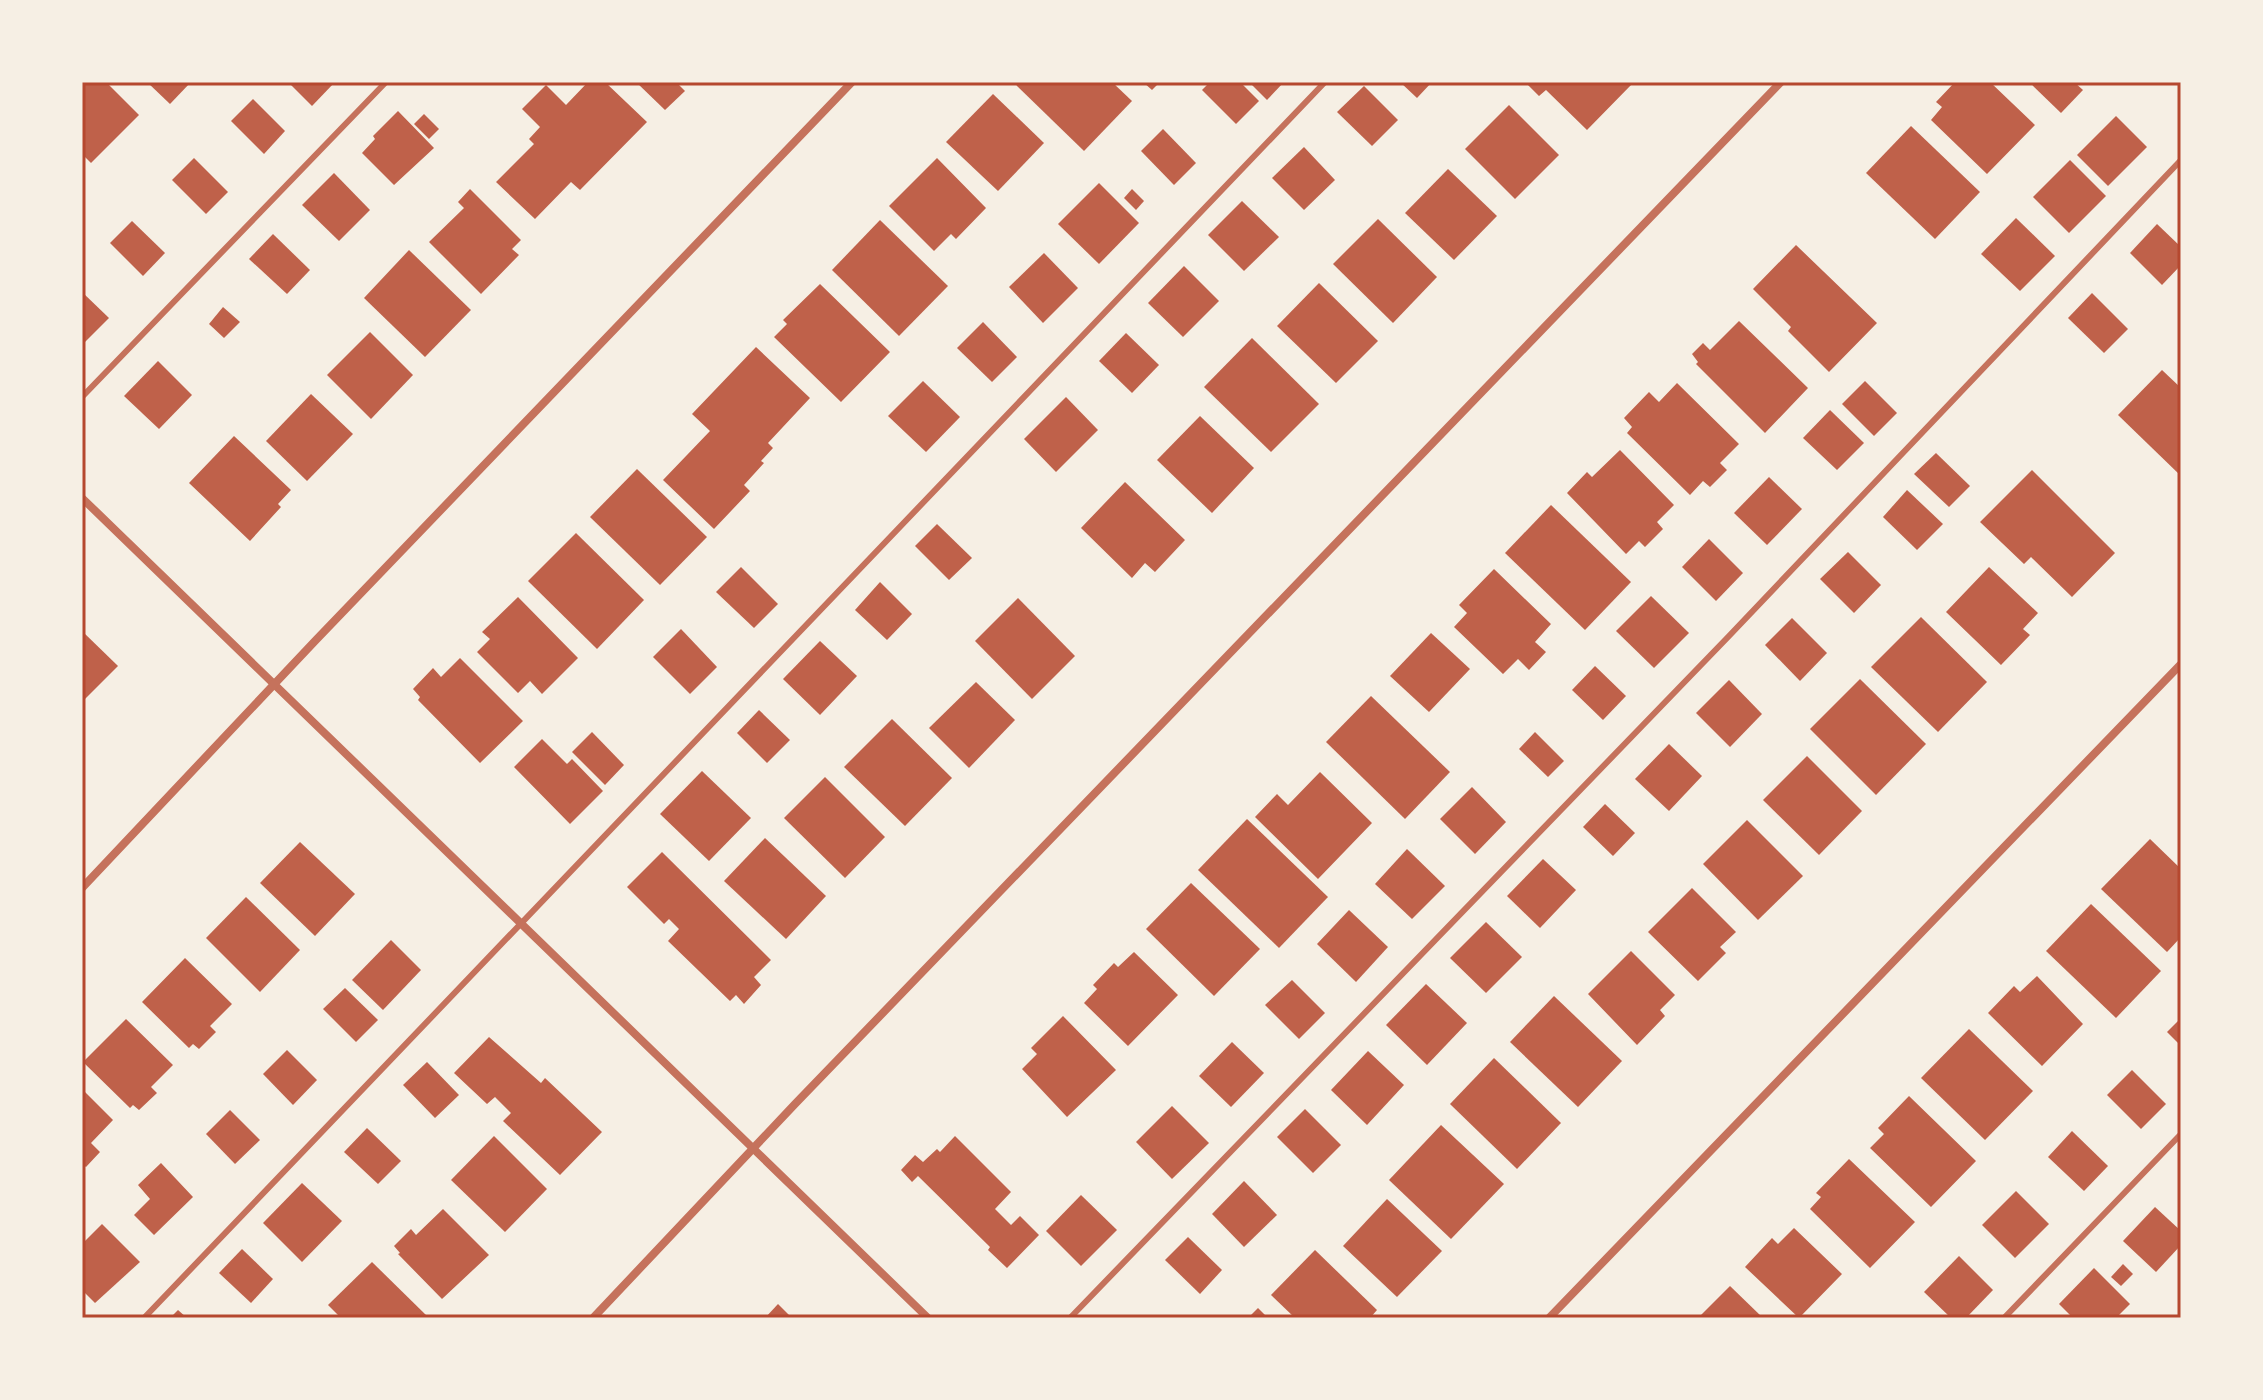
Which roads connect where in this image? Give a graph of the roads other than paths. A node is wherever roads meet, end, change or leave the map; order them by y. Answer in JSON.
{"nodes":[{"id":1,"x":386,"y":82,"type":"edge"},
{"id":2,"x":852,"y":82,"type":"edge"},
{"id":3,"x":1325,"y":82,"type":"edge"},
{"id":4,"x":1781,"y":82,"type":"edge"},
{"id":5,"x":2181,"y":160,"type":"edge"},
{"id":6,"x":82,"y":397,"type":"edge"},
{"id":7,"x":82,"y":498,"type":"edge"},
{"id":8,"x":2181,"y":664,"type":"edge"},
{"id":9,"x":275,"y":684,"type":"junction"},
{"id":10,"x":82,"y":888,"type":"edge"},
{"id":11,"x":522,"y":924,"type":"junction"},
{"id":12,"x":2181,"y":1134,"type":"edge"},
{"id":13,"x":753,"y":1148,"type":"junction"},
{"id":14,"x":144,"y":1318,"type":"edge"},
{"id":15,"x":593,"y":1318,"type":"edge"},
{"id":16,"x":928,"y":1318,"type":"edge"},
{"id":17,"x":1070,"y":1318,"type":"edge"},
{"id":18,"x":1549,"y":1318,"type":"edge"},
{"id":19,"x":2004,"y":1318,"type":"edge"}],
"edges":[{"from":1,"to":6,"type":"lane"},
{"from":2,"to":9,"type":"street"},
{"from":3,"to":11,"type":"lane"},
{"from":4,"to":13,"type":"street"},
{"from":5,"to":17,"type":"lane"},
{"from":7,"to":9,"type":"street"},
{"from":8,"to":18,"type":"street"},
{"from":9,"to":10,"type":"street"},
{"from":9,"to":11,"type":"street"},
{"from":11,"to":13,"type":"street"},
{"from":11,"to":14,"type":"lane"},
{"from":12,"to":19,"type":"lane"},
{"from":13,"to":15,"type":"street"},
{"from":13,"to":16,"type":"street"}]}
